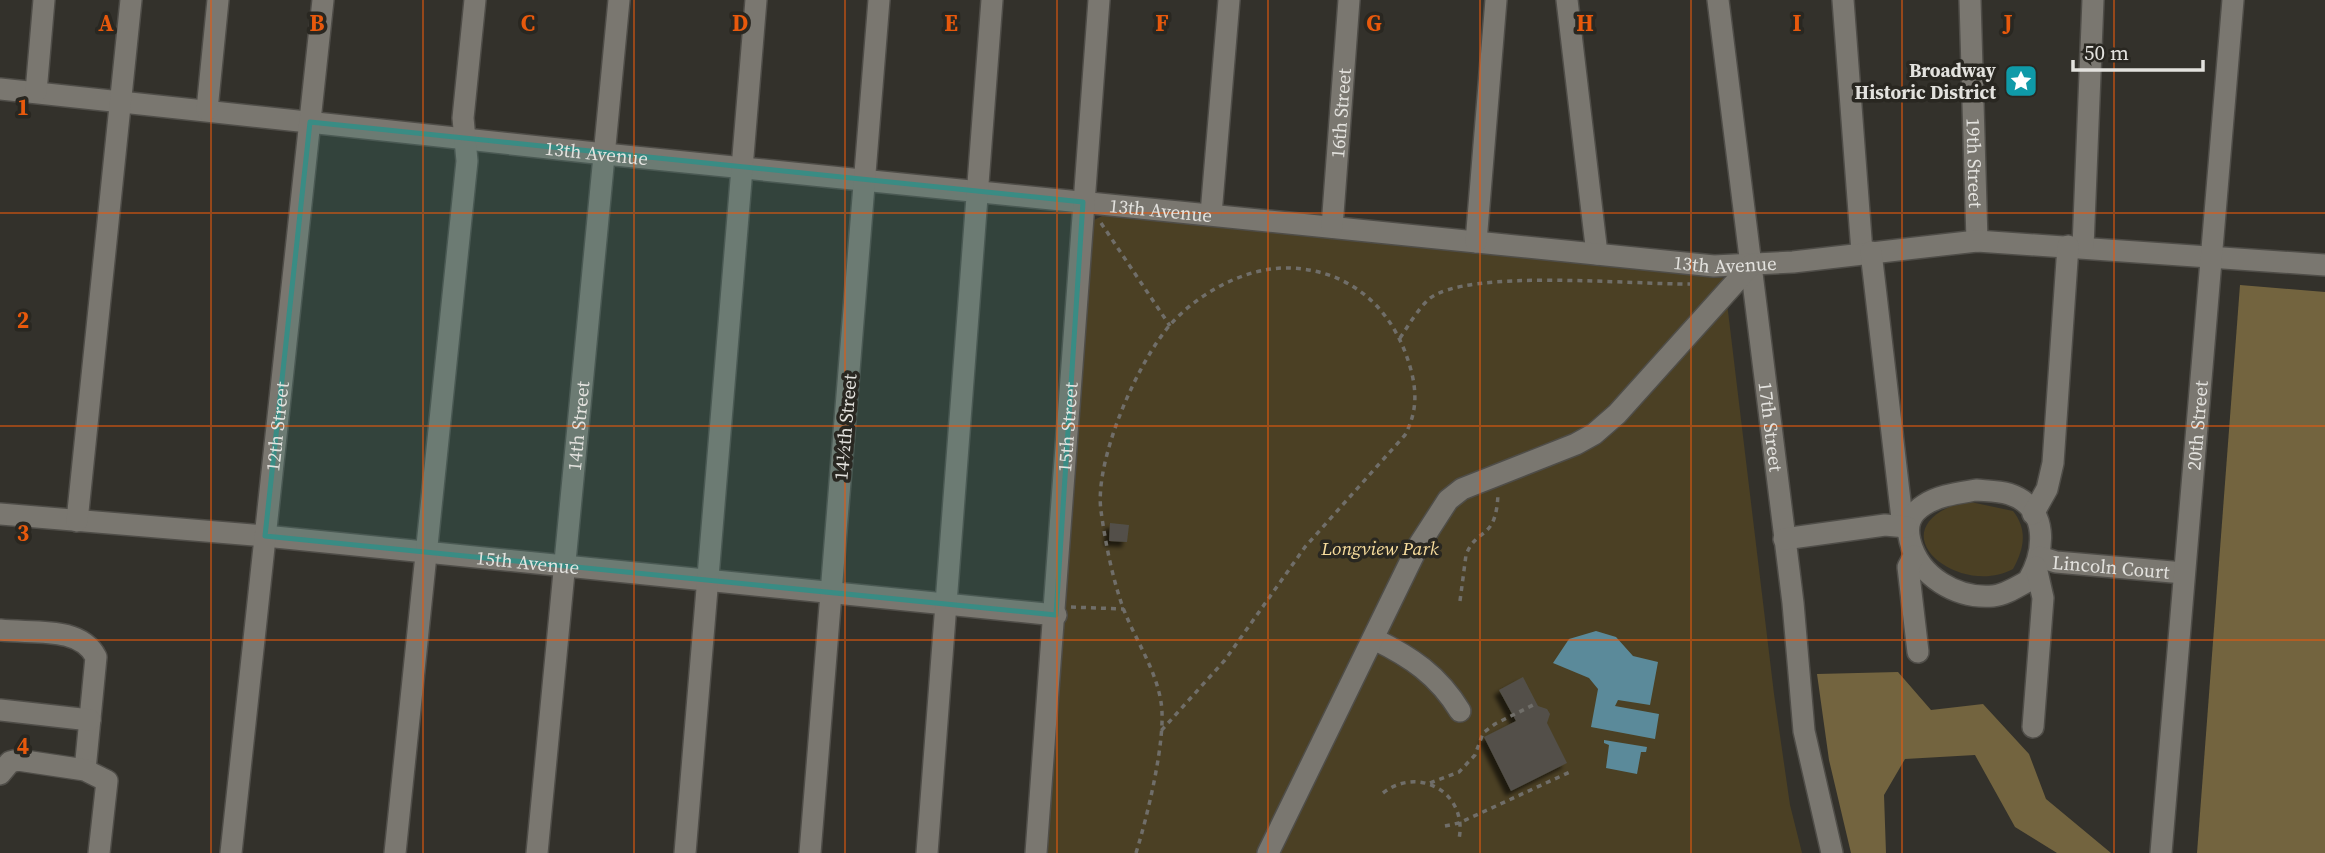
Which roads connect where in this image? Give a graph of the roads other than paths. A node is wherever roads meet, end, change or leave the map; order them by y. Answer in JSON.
{"nodes":[{"id":1,"x":44,"y":0,"type":"edge"},
{"id":2,"x":131,"y":0,"type":"edge"},
{"id":3,"x":218,"y":0,"type":"edge"},
{"id":4,"x":323,"y":0,"type":"edge"},
{"id":5,"x":475,"y":0,"type":"edge"},
{"id":6,"x":618,"y":0,"type":"edge"},
{"id":7,"x":756,"y":0,"type":"edge"},
{"id":8,"x":879,"y":0,"type":"edge"},
{"id":9,"x":992,"y":0,"type":"edge"},
{"id":10,"x":1099,"y":0,"type":"edge"},
{"id":11,"x":1229,"y":0,"type":"edge"},
{"id":12,"x":1349,"y":0,"type":"edge"},
{"id":13,"x":1496,"y":0,"type":"edge"},
{"id":14,"x":1567,"y":0,"type":"edge"},
{"id":15,"x":1718,"y":0,"type":"edge"},
{"id":16,"x":1843,"y":0,"type":"edge"},
{"id":17,"x":1970,"y":0,"type":"edge"},
{"id":18,"x":2093,"y":0,"type":"edge"},
{"id":19,"x":2232,"y":0,"type":"edge"},
{"id":20,"x":0,"y":89,"type":"edge"},
{"id":21,"x":36,"y":92,"type":"junction"},
{"id":22,"x":121,"y":101,"type":"junction"},
{"id":23,"x":207,"y":110,"type":"junction"},
{"id":24,"x":310,"y":122,"type":"junction"},
{"id":25,"x":465,"y":139,"type":"junction"},
{"id":26,"x":605,"y":155,"type":"junction"},
{"id":27,"x":742,"y":167,"type":"junction"},
{"id":28,"x":865,"y":179,"type":"junction"},
{"id":29,"x":977,"y":190,"type":"junction"},
{"id":30,"x":1090,"y":209,"type":"junction"},
{"id":31,"x":1211,"y":214,"type":"junction"},
{"id":32,"x":1332,"y":228,"type":"junction"},
{"id":33,"x":1977,"y":241,"type":"junction"},
{"id":34,"x":1476,"y":242,"type":"junction"},
{"id":35,"x":2076,"y":246,"type":"junction"},
{"id":36,"x":1866,"y":252,"type":"junction"},
{"id":37,"x":1597,"y":254,"type":"junction"},
{"id":38,"x":2210,"y":256,"type":"junction"},
{"id":39,"x":1751,"y":265,"type":"junction"},
{"id":40,"x":2325,"y":265,"type":"edge"},
{"id":41,"x":0,"y":514,"type":"edge"},
{"id":42,"x":2033,"y":514,"type":"junction"},
{"id":43,"x":77,"y":521,"type":"junction"},
{"id":44,"x":1905,"y":527,"type":"junction"},
{"id":45,"x":265,"y":536,"type":"junction"},
{"id":46,"x":1784,"y":539,"type":"junction"},
{"id":47,"x":427,"y":552,"type":"junction"},
{"id":48,"x":1914,"y":556,"type":"junction"},
{"id":49,"x":2038,"y":562,"type":"junction"},
{"id":50,"x":563,"y":566,"type":"junction"},
{"id":51,"x":2183,"y":573,"type":"junction"},
{"id":52,"x":707,"y":581,"type":"junction"},
{"id":53,"x":832,"y":593,"type":"junction"},
{"id":54,"x":947,"y":605,"type":"junction"},
{"id":55,"x":1056,"y":610,"type":"junction"},
{"id":56,"x":0,"y":630,"type":"edge"},
{"id":57,"x":1374,"y":639,"type":"junction"},
{"id":58,"x":1918,"y":652,"type":"dead end"},
{"id":59,"x":0,"y":710,"type":"edge"},
{"id":60,"x":1460,"y":711,"type":"dead end"},
{"id":61,"x":90,"y":720,"type":"junction"},
{"id":62,"x":2033,"y":727,"type":"dead end"},
{"id":63,"x":85,"y":770,"type":"junction"},
{"id":64,"x":0,"y":774,"type":"edge"},
{"id":65,"x":99,"y":853,"type":"edge"},
{"id":66,"x":231,"y":853,"type":"edge"},
{"id":67,"x":395,"y":853,"type":"edge"},
{"id":68,"x":537,"y":853,"type":"edge"},
{"id":69,"x":685,"y":853,"type":"edge"},
{"id":70,"x":810,"y":853,"type":"edge"},
{"id":71,"x":927,"y":853,"type":"edge"},
{"id":72,"x":1036,"y":853,"type":"edge"},
{"id":73,"x":1268,"y":853,"type":"edge"},
{"id":74,"x":1832,"y":853,"type":"edge"},
{"id":75,"x":2161,"y":853,"type":"edge"}],
"edges":[{"from":1,"to":21,"type":"street"},
{"from":2,"to":22,"type":"street"},
{"from":3,"to":23,"type":"street"},
{"from":4,"to":24,"type":"street","name":"12th Street"},
{"from":5,"to":25,"type":"street"},
{"from":6,"to":26,"type":"street","name":"14th Street"},
{"from":7,"to":27,"type":"street"},
{"from":8,"to":28,"type":"street","name":"14½th Street"},
{"from":9,"to":29,"type":"street"},
{"from":10,"to":30,"type":"street","name":"15th Street"},
{"from":11,"to":31,"type":"street"},
{"from":12,"to":32,"type":"street","name":"16th Street"},
{"from":13,"to":34,"type":"street"},
{"from":14,"to":37,"type":"street"},
{"from":15,"to":39,"type":"street","name":"17th Street"},
{"from":16,"to":36,"type":"street"},
{"from":17,"to":33,"type":"street","name":"19th Street"},
{"from":18,"to":35,"type":"street"},
{"from":19,"to":38,"type":"street","name":"20th Street"},
{"from":20,"to":21,"type":"street","name":"13th Avenue"},
{"from":21,"to":22,"type":"street","name":"13th Avenue"},
{"from":22,"to":23,"type":"street","name":"13th Avenue"},
{"from":22,"to":43,"type":"street"},
{"from":23,"to":24,"type":"street","name":"13th Avenue"},
{"from":24,"to":25,"type":"street","name":"13th Avenue"},
{"from":24,"to":45,"type":"street","name":"12th Street"},
{"from":25,"to":26,"type":"street","name":"13th Avenue"},
{"from":25,"to":47,"type":"street"},
{"from":26,"to":27,"type":"street","name":"13th Avenue"},
{"from":26,"to":50,"type":"street","name":"14th Street"},
{"from":27,"to":28,"type":"street","name":"13th Avenue"},
{"from":27,"to":52,"type":"street"},
{"from":28,"to":29,"type":"street","name":"13th Avenue"},
{"from":28,"to":53,"type":"street","name":"14½th Street"},
{"from":29,"to":30,"type":"street","name":"13th Avenue"},
{"from":29,"to":54,"type":"street"},
{"from":30,"to":31,"type":"street","name":"13th Avenue"},
{"from":30,"to":55,"type":"street","name":"15th Street"},
{"from":31,"to":32,"type":"street","name":"13th Avenue"},
{"from":32,"to":34,"type":"street","name":"13th Avenue"},
{"from":33,"to":35,"type":"street","name":"13th Avenue"},
{"from":33,"to":36,"type":"street","name":"13th Avenue"},
{"from":34,"to":37,"type":"street","name":"13th Avenue"},
{"from":35,"to":38,"type":"street","name":"13th Avenue"},
{"from":35,"to":42,"type":"street"},
{"from":36,"to":39,"type":"street","name":"13th Avenue"},
{"from":36,"to":44,"type":"street"},
{"from":37,"to":39,"type":"street","name":"13th Avenue"},
{"from":38,"to":40,"type":"street","name":"13th Avenue"},
{"from":38,"to":51,"type":"street","name":"20th Street"},
{"from":39,"to":46,"type":"street","name":"17th Street"},
{"from":39,"to":57,"type":"street"},
{"from":41,"to":43,"type":"street","name":"15th Avenue"},
{"from":42,"to":44,"type":"street"},
{"from":42,"to":49,"type":"street","name":"Lincoln Court"},
{"from":43,"to":45,"type":"street","name":"15th Avenue"},
{"from":44,"to":46,"type":"street"},
{"from":44,"to":48,"type":"street"},
{"from":45,"to":47,"type":"street","name":"15th Avenue"},
{"from":45,"to":66,"type":"street","name":"12th Street"},
{"from":46,"to":74,"type":"street","name":"17th Street"},
{"from":47,"to":50,"type":"street","name":"15th Avenue"},
{"from":47,"to":67,"type":"street"},
{"from":48,"to":49,"type":"street","name":"Lincoln Court"},
{"from":48,"to":58,"type":"street"},
{"from":49,"to":51,"type":"street","name":"Lincoln Court"},
{"from":49,"to":62,"type":"street"},
{"from":50,"to":52,"type":"street","name":"15th Avenue"},
{"from":50,"to":68,"type":"street","name":"14th Street"},
{"from":51,"to":75,"type":"street","name":"20th Street"},
{"from":52,"to":53,"type":"street","name":"15th Avenue"},
{"from":52,"to":69,"type":"street"},
{"from":53,"to":54,"type":"street","name":"15th Avenue"},
{"from":53,"to":70,"type":"street","name":"14½th Street"},
{"from":54,"to":55,"type":"street","name":"15th Avenue"},
{"from":54,"to":71,"type":"street"},
{"from":55,"to":72,"type":"street","name":"15th Street"},
{"from":56,"to":61,"type":"street"},
{"from":57,"to":60,"type":"street"},
{"from":57,"to":73,"type":"street"},
{"from":59,"to":61,"type":"street"},
{"from":61,"to":63,"type":"street"},
{"from":63,"to":64,"type":"street"},
{"from":63,"to":65,"type":"street"}]}
